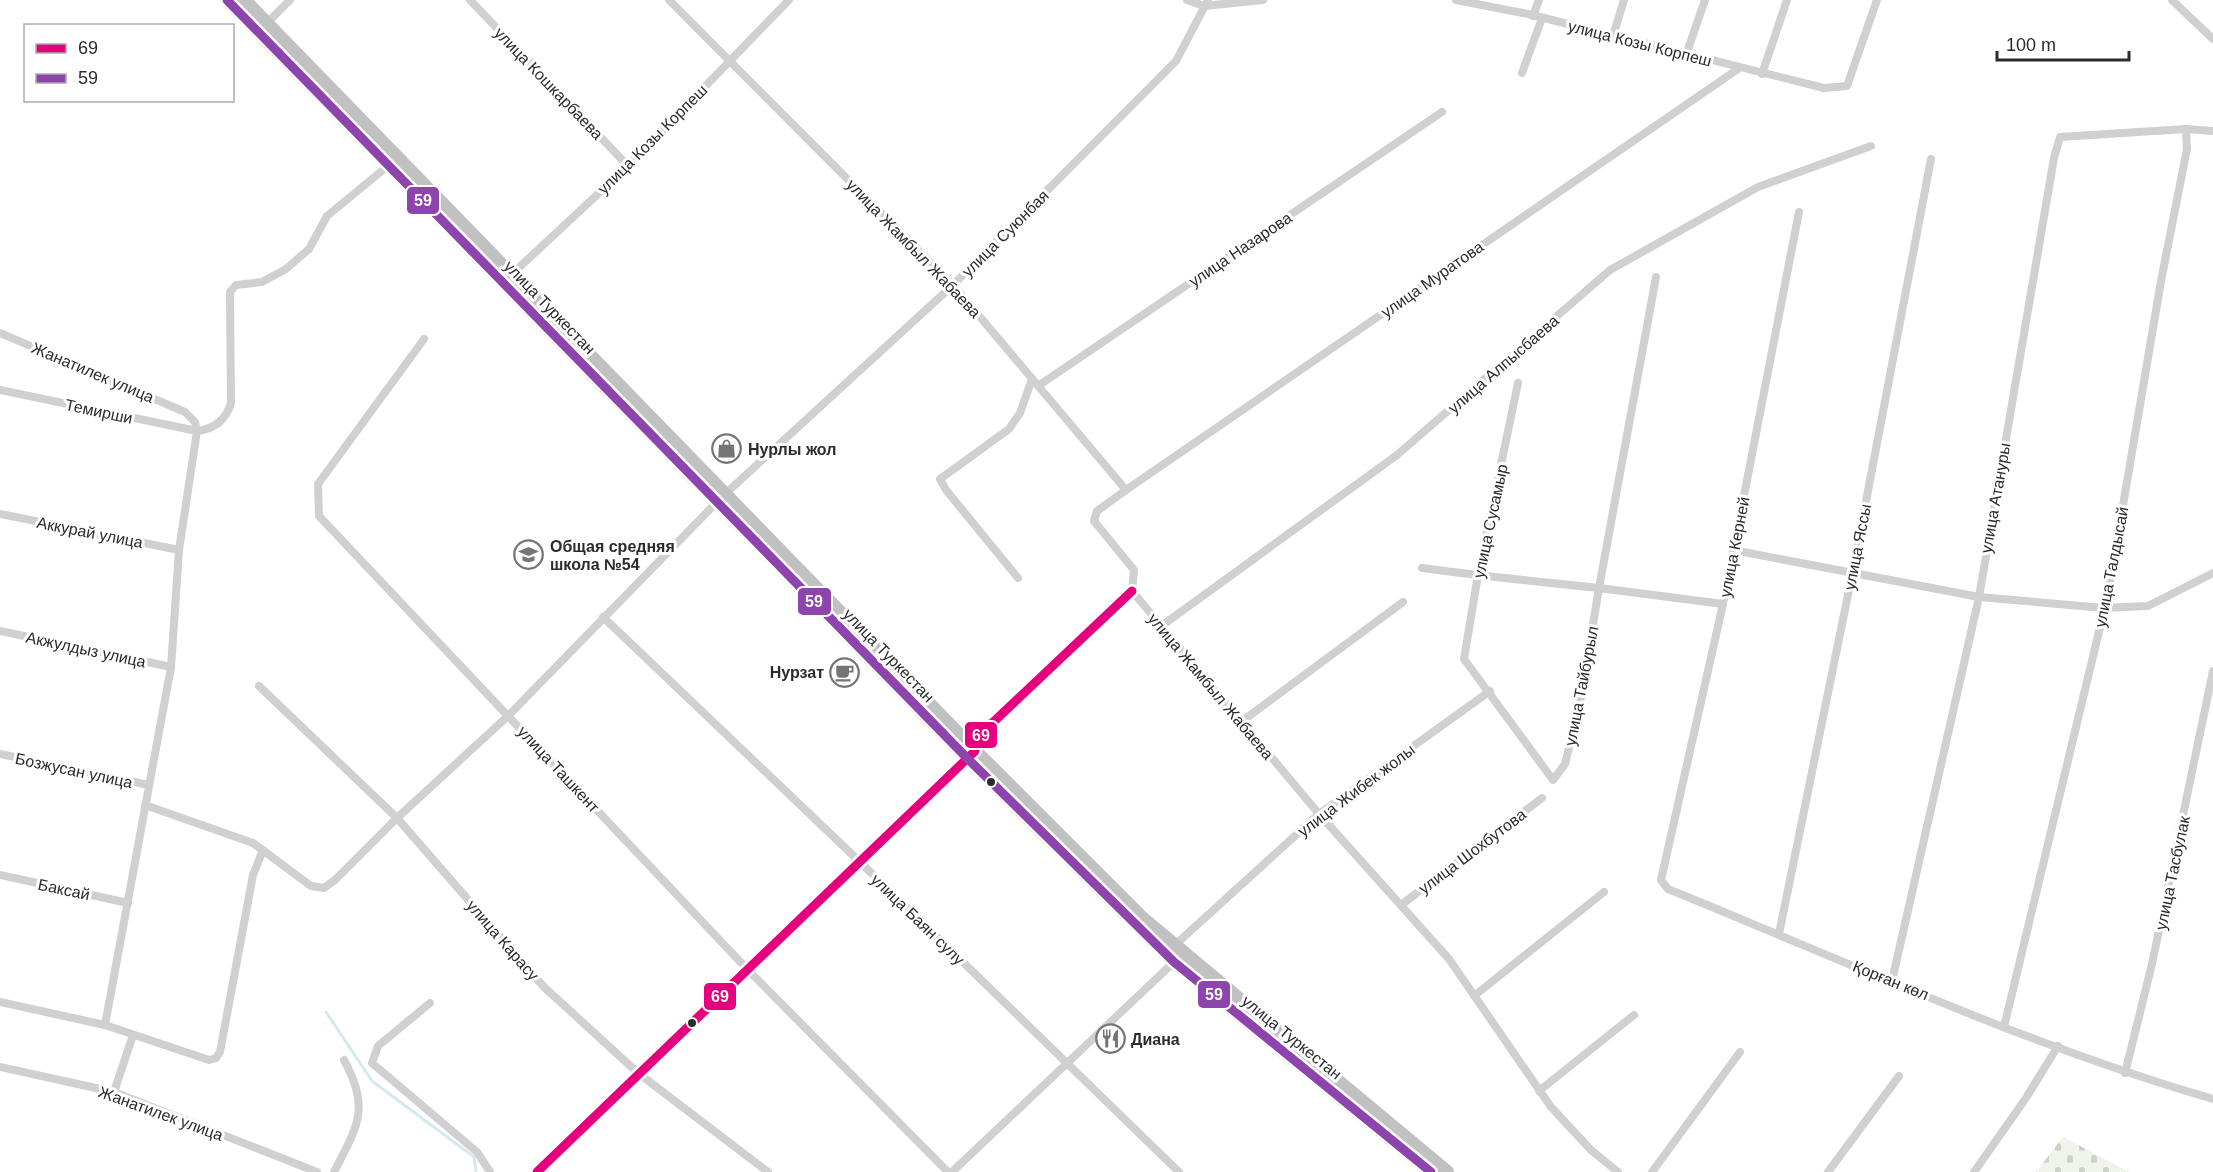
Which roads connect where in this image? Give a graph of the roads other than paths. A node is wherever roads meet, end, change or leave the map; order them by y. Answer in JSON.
{"nodes":[{"id":1,"x":290,"y":0,"type":"edge"},
{"id":2,"x":470,"y":0,"type":"edge"},
{"id":3,"x":669,"y":0,"type":"edge"},
{"id":4,"x":789,"y":0,"type":"edge"},
{"id":5,"x":1187,"y":0,"type":"edge"},
{"id":6,"x":1263,"y":0,"type":"edge"},
{"id":7,"x":1456,"y":0,"type":"edge"},
{"id":8,"x":1539,"y":0,"type":"edge"},
{"id":9,"x":1623,"y":0,"type":"edge"},
{"id":10,"x":1705,"y":0,"type":"edge"},
{"id":11,"x":1787,"y":0,"type":"edge"},
{"id":12,"x":1876,"y":0,"type":"edge"},
{"id":13,"x":2172,"y":0,"type":"edge"},
{"id":14,"x":235,"y":1,"type":"edge"},
{"id":15,"x":1468,"y":1,"type":"edge"},
{"id":16,"x":1206,"y":3,"type":"edge"},
{"id":17,"x":1533,"y":16,"type":"junction"},
{"id":18,"x":1542,"y":18,"type":"junction"},
{"id":19,"x":267,"y":23,"type":"junction"},
{"id":20,"x":1613,"y":36,"type":"junction"},
{"id":21,"x":2213,"y":39,"type":"edge"},
{"id":22,"x":1686,"y":55,"type":"junction"},
{"id":23,"x":729,"y":60,"type":"junction"},
{"id":24,"x":1738,"y":69,"type":"junction"},
{"id":25,"x":1522,"y":73,"type":"dead end"},
{"id":26,"x":1762,"y":74,"type":"junction"},
{"id":27,"x":1442,"y":112,"type":"dead end"},
{"id":28,"x":2186,"y":129,"type":"junction"},
{"id":29,"x":2213,"y":131,"type":"edge"},
{"id":30,"x":1871,"y":146,"type":"dead end"},
{"id":31,"x":1931,"y":159,"type":"dead end"},
{"id":32,"x":389,"y":165,"type":"junction"},
{"id":33,"x":628,"y":166,"type":"junction"},
{"id":34,"x":1799,"y":212,"type":"dead end"},
{"id":35,"x":512,"y":274,"type":"junction"},
{"id":36,"x":1656,"y":277,"type":"dead end"},
{"id":37,"x":953,"y":285,"type":"junction"},
{"id":38,"x":0,"y":333,"type":"edge"},
{"id":39,"x":424,"y":339,"type":"dead end"},
{"id":40,"x":1035,"y":383,"type":"junction"},
{"id":41,"x":1518,"y":383,"type":"dead end"},
{"id":42,"x":0,"y":390,"type":"edge"},
{"id":43,"x":197,"y":431,"type":"junction"},
{"id":44,"x":1126,"y":490,"type":"junction"},
{"id":45,"x":720,"y":498,"type":"junction"},
{"id":46,"x":0,"y":514,"type":"edge"},
{"id":47,"x":179,"y":550,"type":"junction"},
{"id":48,"x":1733,"y":550,"type":"junction"},
{"id":49,"x":1422,"y":568,"type":"dead end"},
{"id":50,"x":2213,"y":573,"type":"edge"},
{"id":51,"x":1478,"y":575,"type":"junction"},
{"id":52,"x":1852,"y":575,"type":"junction"},
{"id":53,"x":1018,"y":578,"type":"dead end"},
{"id":54,"x":1599,"y":588,"type":"junction"},
{"id":55,"x":1132,"y":591,"type":"junction"},
{"id":56,"x":1978,"y":597,"type":"junction"},
{"id":57,"x":1403,"y":602,"type":"dead end"},
{"id":58,"x":1723,"y":604,"type":"junction"},
{"id":59,"x":2104,"y":608,"type":"junction"},
{"id":60,"x":603,"y":617,"type":"junction"},
{"id":61,"x":1160,"y":627,"type":"junction"},
{"id":62,"x":0,"y":631,"type":"edge"},
{"id":63,"x":171,"y":667,"type":"junction"},
{"id":64,"x":2213,"y":671,"type":"edge"},
{"id":65,"x":259,"y":686,"type":"dead end"},
{"id":66,"x":1490,"y":691,"type":"junction"},
{"id":67,"x":508,"y":716,"type":"junction"},
{"id":68,"x":1241,"y":722,"type":"junction"},
{"id":69,"x":0,"y":754,"type":"edge"},
{"id":70,"x":971,"y":755,"type":"junction"},
{"id":71,"x":149,"y":785,"type":"junction"},
{"id":72,"x":1542,"y":798,"type":"dead end"},
{"id":73,"x":145,"y":805,"type":"junction"},
{"id":74,"x":1319,"y":814,"type":"junction"},
{"id":75,"x":397,"y":818,"type":"junction"},
{"id":76,"x":263,"y":850,"type":"junction"},
{"id":77,"x":860,"y":862,"type":"junction"},
{"id":78,"x":0,"y":876,"type":"edge"},
{"id":79,"x":1660,"y":880,"type":"joint"},
{"id":80,"x":1604,"y":892,"type":"dead end"},
{"id":81,"x":128,"y":903,"type":"junction"},
{"id":82,"x":1401,"y":905,"type":"junction"},
{"id":83,"x":1779,"y":934,"type":"junction"},
{"id":84,"x":1175,"y":945,"type":"junction"},
{"id":85,"x":1174,"y":962,"type":"junction"},
{"id":86,"x":747,"y":969,"type":"junction"},
{"id":87,"x":1892,"y":981,"type":"junction"},
{"id":88,"x":1474,"y":996,"type":"junction"},
{"id":89,"x":0,"y":1002,"type":"edge"},
{"id":90,"x":430,"y":1003,"type":"dead end"},
{"id":91,"x":1634,"y":1015,"type":"dead end"},
{"id":92,"x":105,"y":1025,"type":"junction"},
{"id":93,"x":2004,"y":1027,"type":"junction"},
{"id":94,"x":133,"y":1035,"type":"junction"},
{"id":95,"x":2058,"y":1046,"type":"junction"},
{"id":96,"x":1740,"y":1052,"type":"dead end"},
{"id":97,"x":344,"y":1060,"type":"dead end"},
{"id":98,"x":1065,"y":1063,"type":"junction"},
{"id":99,"x":0,"y":1068,"type":"edge"},
{"id":100,"x":638,"y":1073,"type":"junction"},
{"id":101,"x":2125,"y":1073,"type":"junction"},
{"id":102,"x":1899,"y":1076,"type":"dead end"},
{"id":103,"x":1539,"y":1091,"type":"junction"},
{"id":104,"x":114,"y":1092,"type":"junction"},
{"id":105,"x":2213,"y":1099,"type":"edge"},
{"id":106,"x":317,"y":1172,"type":"edge"},
{"id":107,"x":334,"y":1172,"type":"edge"},
{"id":108,"x":490,"y":1172,"type":"edge"},
{"id":109,"x":537,"y":1172,"type":"edge"},
{"id":110,"x":768,"y":1172,"type":"edge"},
{"id":111,"x":950,"y":1172,"type":"edge"},
{"id":112,"x":1179,"y":1172,"type":"edge"},
{"id":113,"x":1431,"y":1172,"type":"edge"},
{"id":114,"x":1447,"y":1172,"type":"edge"},
{"id":115,"x":1618,"y":1172,"type":"edge"},
{"id":116,"x":1652,"y":1172,"type":"edge"},
{"id":117,"x":1828,"y":1172,"type":"edge"},
{"id":118,"x":1974,"y":1172,"type":"edge"}],
"edges":[{"from":1,"to":19,"type":"street"},
{"from":2,"to":33,"type":"street","name":"улица Кошкарбаева"},
{"from":3,"to":23,"type":"street","name":"улица Жамбыл Жабаева"},
{"from":4,"to":23,"type":"street","name":"улица Козы Корпеш"},
{"from":5,"to":16,"type":"street"},
{"from":6,"to":16,"type":"street"},
{"from":7,"to":15,"type":"street","name":"улица Козы Корпеш"},
{"from":8,"to":17,"type":"street"},
{"from":9,"to":20,"type":"street"},
{"from":10,"to":22,"type":"street"},
{"from":11,"to":26,"type":"street"},
{"from":12,"to":26,"type":"street","name":"улица Козы Корпеш"},
{"from":13,"to":21,"type":"street"},
{"from":14,"to":19,"type":"highway","name":"улица Туркестан"},
{"from":14,"to":32,"type":"highway","name":"улица Туркестан"},
{"from":15,"to":17,"type":"street","name":"улица Козы Корпеш"},
{"from":16,"to":37,"type":"street","name":"улица Суюнбая"},
{"from":17,"to":18,"type":"street","name":"улица Козы Корпеш"},
{"from":18,"to":20,"type":"street","name":"улица Козы Корпеш"},
{"from":18,"to":25,"type":"street"},
{"from":19,"to":35,"type":"highway","name":"улица Туркестан"},
{"from":20,"to":22,"type":"street","name":"улица Козы Корпеш"},
{"from":22,"to":24,"type":"street","name":"улица Козы Корпеш"},
{"from":23,"to":33,"type":"street","name":"улица Козы Корпеш"},
{"from":23,"to":37,"type":"street","name":"улица Жамбыл Жабаева"},
{"from":24,"to":26,"type":"street","name":"улица Козы Корпеш"},
{"from":24,"to":44,"type":"street","name":"улица Муратова"},
{"from":27,"to":40,"type":"street","name":"улица Назарова"},
{"from":28,"to":29,"type":"street"},
{"from":28,"to":56,"type":"street","name":"улица Атануры"},
{"from":28,"to":59,"type":"street","name":"улица Талдысай"},
{"from":30,"to":61,"type":"street","name":"улица Алпысбаева"},
{"from":31,"to":52,"type":"street","name":"улица Яссы"},
{"from":32,"to":43,"type":"street"},
{"from":32,"to":45,"type":"highway","name":"улица Туркестан"},
{"from":33,"to":35,"type":"street","name":"улица Козы Корпеш"},
{"from":34,"to":48,"type":"street","name":"улица Керней"},
{"from":35,"to":45,"type":"highway","name":"улица Туркестан"},
{"from":36,"to":54,"type":"street","name":"улица Тайбурыл"},
{"from":37,"to":40,"type":"street","name":"улица Жамбыл Жабаева"},
{"from":37,"to":45,"type":"street","name":"улица Суюнбая"},
{"from":38,"to":43,"type":"street","name":"Жанатилек улица"},
{"from":39,"to":67,"type":"street","name":"улица Ташкент"},
{"from":40,"to":44,"type":"street","name":"улица Жамбыл Жабаева"},
{"from":40,"to":53,"type":"street"},
{"from":41,"to":51,"type":"street","name":"улица Сусамыр"},
{"from":42,"to":43,"type":"street","name":"Темирши"},
{"from":43,"to":47,"type":"street"},
{"from":44,"to":55,"type":"street"},
{"from":45,"to":60,"type":"street","name":"улица Суюнбая"},
{"from":45,"to":70,"type":"highway","name":"улица Туркестан"},
{"from":46,"to":47,"type":"street","name":"Аккурай улица"},
{"from":47,"to":63,"type":"street"},
{"from":48,"to":52,"type":"street"},
{"from":48,"to":58,"type":"street","name":"улица Керней"},
{"from":49,"to":51,"type":"street"},
{"from":50,"to":59,"type":"street"},
{"from":51,"to":54,"type":"street"},
{"from":51,"to":66,"type":"street","name":"улица Сусамыр"},
{"from":52,"to":56,"type":"street"},
{"from":52,"to":83,"type":"street","name":"улица Яссы"},
{"from":54,"to":58,"type":"street"},
{"from":54,"to":66,"type":"street","name":"улица Тайбурыл"},
{"from":55,"to":61,"type":"street","name":"улица Жамбыл Жабаева"},
{"from":55,"to":70,"type":"street"},
{"from":56,"to":59,"type":"street"},
{"from":56,"to":87,"type":"street","name":"улица Атануры"},
{"from":57,"to":68,"type":"street"},
{"from":58,"to":79,"type":"street","name":"улица Керней"},
{"from":59,"to":93,"type":"street","name":"улица Талдысай"},
{"from":60,"to":67,"type":"street","name":"улица Суюнбая"},
{"from":60,"to":77,"type":"street","name":"улица Баян сулу"},
{"from":61,"to":68,"type":"street","name":"улица Жамбыл Жабаева"},
{"from":62,"to":63,"type":"street","name":"Акжулдыз улица"},
{"from":63,"to":71,"type":"street"},
{"from":64,"to":101,"type":"street","name":"улица Тасбулак"},
{"from":65,"to":75,"type":"street","name":"улица Карасу"},
{"from":66,"to":74,"type":"street","name":"улица Жибек жолы"},
{"from":67,"to":75,"type":"street","name":"улица Суюнбая"},
{"from":67,"to":86,"type":"street","name":"улица Ташкент"},
{"from":68,"to":74,"type":"street","name":"улица Жамбыл Жабаева"},
{"from":69,"to":71,"type":"street","name":"Бозжусан улица"},
{"from":70,"to":77,"type":"street"},
{"from":70,"to":84,"type":"highway","name":"улица Туркестан"},
{"from":70,"to":85,"type":"highway","name":"улица Туркестан"},
{"from":71,"to":73,"type":"street"},
{"from":72,"to":82,"type":"street","name":"улица Шохбутова"},
{"from":73,"to":76,"type":"street"},
{"from":73,"to":81,"type":"street"},
{"from":74,"to":82,"type":"street","name":"улица Жамбыл Жабаева"},
{"from":74,"to":84,"type":"street","name":"улица Жибек жолы"},
{"from":75,"to":76,"type":"street","name":"улица Суюнбая"},
{"from":75,"to":100,"type":"street","name":"улица Карасу"},
{"from":76,"to":94,"type":"street"},
{"from":77,"to":86,"type":"street"},
{"from":77,"to":98,"type":"street","name":"улица Баян сулу"},
{"from":78,"to":81,"type":"street","name":"Баксай"},
{"from":79,"to":83,"type":"street","name":"Қорған көл"},
{"from":80,"to":88,"type":"street"},
{"from":81,"to":92,"type":"street"},
{"from":82,"to":88,"type":"street","name":"улица Жамбыл Жабаева"},
{"from":83,"to":87,"type":"street","name":"Қорған көл"},
{"from":84,"to":114,"type":"highway","name":"улица Туркестан"},
{"from":85,"to":98,"type":"street"},
{"from":85,"to":113,"type":"highway","name":"улица Туркестан"},
{"from":86,"to":100,"type":"street"},
{"from":86,"to":111,"type":"street","name":"улица Ташкент"},
{"from":87,"to":93,"type":"street","name":"Қорған көл"},
{"from":88,"to":103,"type":"street","name":"улица Жамбыл Жабаева"},
{"from":89,"to":92,"type":"street"},
{"from":90,"to":108,"type":"street"},
{"from":91,"to":103,"type":"street"},
{"from":92,"to":94,"type":"street"},
{"from":93,"to":95,"type":"street","name":"Қорған көл"},
{"from":94,"to":104,"type":"street"},
{"from":95,"to":101,"type":"street","name":"Қорған көл"},
{"from":95,"to":118,"type":"street"},
{"from":96,"to":116,"type":"street"},
{"from":97,"to":107,"type":"street"},
{"from":98,"to":111,"type":"street"},
{"from":98,"to":112,"type":"street","name":"улица Баян сулу"},
{"from":99,"to":104,"type":"street","name":"Жанатилек улица"},
{"from":100,"to":109,"type":"street"},
{"from":100,"to":110,"type":"street","name":"улица Карасу"},
{"from":101,"to":105,"type":"street","name":"Қорған көл"},
{"from":102,"to":117,"type":"street"},
{"from":103,"to":115,"type":"street","name":"улица Жамбыл Жабаева"},
{"from":104,"to":106,"type":"street","name":"Жанатилек улица"}]}
